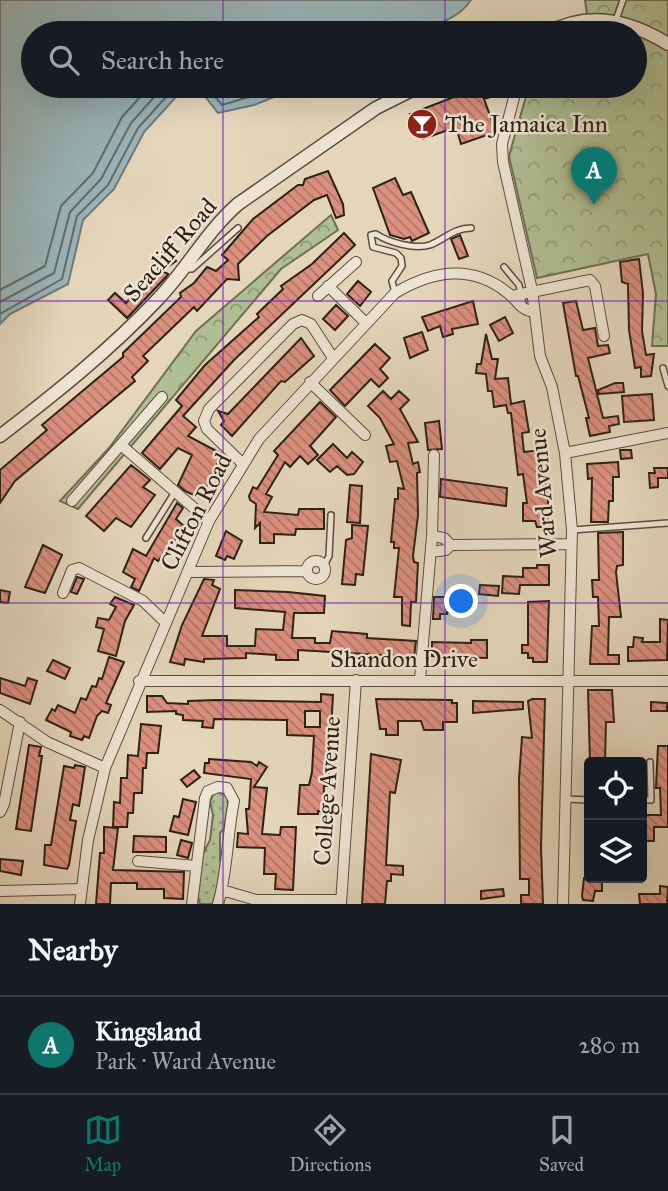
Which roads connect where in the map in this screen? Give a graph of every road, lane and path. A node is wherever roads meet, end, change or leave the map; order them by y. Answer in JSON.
{"nodes":[{"id":1,"x":623,"y":0,"type":"edge"},
{"id":2,"x":616,"y":20,"type":"joint"},
{"id":3,"x":590,"y":21,"type":"edge"},
{"id":4,"x":647,"y":32,"type":"edge"},
{"id":5,"x":668,"y":44,"type":"edge"},
{"id":6,"x":396,"y":98,"type":"edge"},
{"id":7,"x":514,"y":98,"type":"edge"},
{"id":8,"x":237,"y":228,"type":"dead end"},
{"id":9,"x":471,"y":228,"type":"dead end"},
{"id":10,"x":356,"y":262,"type":"dead end"},
{"id":11,"x":504,"y":267,"type":"dead end"},
{"id":12,"x":183,"y":268,"type":"junction"},
{"id":13,"x":328,"y":286,"type":"junction"},
{"id":14,"x":395,"y":293,"type":"junction"},
{"id":15,"x":522,"y":293,"type":"junction"},
{"id":16,"x":318,"y":296,"type":"dead end"},
{"id":17,"x":529,"y":312,"type":"junction"},
{"id":18,"x":365,"y":323,"type":"junction"},
{"id":19,"x":604,"y":337,"type":"dead end"},
{"id":20,"x":333,"y":358,"type":"junction"},
{"id":21,"x":663,"y":368,"type":"dead end"},
{"id":22,"x":310,"y":382,"type":"junction"},
{"id":23,"x":668,"y":386,"type":"edge"},
{"id":24,"x":162,"y":397,"type":"dead end"},
{"id":25,"x":668,"y":433,"type":"edge"},
{"id":26,"x":365,"y":435,"type":"dead end"},
{"id":27,"x":0,"y":436,"type":"edge"},
{"id":28,"x":121,"y":445,"type":"junction"},
{"id":29,"x":565,"y":453,"type":"junction"},
{"id":30,"x":434,"y":454,"type":"dead end"},
{"id":31,"x":242,"y":463,"type":"junction"},
{"id":32,"x":175,"y":492,"type":"junction"},
{"id":33,"x":72,"y":501,"type":"dead end"},
{"id":34,"x":331,"y":515,"type":"dead end"},
{"id":35,"x":209,"y":521,"type":"junction"},
{"id":36,"x":668,"y":523,"type":"edge"},
{"id":37,"x":572,"y":530,"type":"junction"},
{"id":38,"x":432,"y":536,"type":"junction"},
{"id":39,"x":146,"y":538,"type":"dead end"},
{"id":40,"x":571,"y":544,"type":"junction"},
{"id":41,"x":451,"y":545,"type":"junction"},
{"id":42,"x":430,"y":552,"type":"junction"},
{"id":43,"x":324,"y":566,"type":"joint"},
{"id":44,"x":189,"y":572,"type":"junction"},
{"id":45,"x":63,"y":593,"type":"dead end"},
{"id":46,"x":165,"y":622,"type":"junction"},
{"id":47,"x":420,"y":679,"type":"junction"},
{"id":48,"x":567,"y":679,"type":"junction"},
{"id":49,"x":356,"y":680,"type":"junction"},
{"id":50,"x":139,"y":681,"type":"junction"},
{"id":51,"x":668,"y":681,"type":"edge"},
{"id":52,"x":0,"y":710,"type":"edge"},
{"id":53,"x":20,"y":722,"type":"junction"},
{"id":54,"x":650,"y":762,"type":"dead end"},
{"id":55,"x":105,"y":768,"type":"junction"},
{"id":56,"x":5,"y":773,"type":"edge"},
{"id":57,"x":565,"y":799,"type":"junction"},
{"id":58,"x":584,"y":800,"type":"edge"},
{"id":59,"x":647,"y":800,"type":"edge"},
{"id":60,"x":0,"y":812,"type":"edge"},
{"id":61,"x":138,"y":861,"type":"dead end"},
{"id":62,"x":196,"y":866,"type":"junction"},
{"id":63,"x":82,"y":890,"type":"junction"},
{"id":64,"x":222,"y":890,"type":"junction"},
{"id":65,"x":0,"y":891,"type":"edge"},
{"id":66,"x":341,"y":902,"type":"edge"},
{"id":67,"x":80,"y":904,"type":"edge"},
{"id":68,"x":192,"y":904,"type":"edge"},
{"id":69,"x":218,"y":904,"type":"edge"},
{"id":70,"x":563,"y":904,"type":"edge"}],
"edges":[{"from":1,"to":2,"type":"lane"},
{"from":2,"to":3,"type":"street"},
{"from":4,"to":5,"type":"street"},
{"from":6,"to":12,"type":"street","name":"Seacliff Road"},
{"from":7,"to":15,"type":"street","name":"Ward Avenue"},
{"from":8,"to":12,"type":"lane"},
{"from":9,"to":14,"type":"lane"},
{"from":10,"to":13,"type":"street"},
{"from":11,"to":15,"type":"lane"},
{"from":12,"to":27,"type":"street","name":"Seacliff Road"},
{"from":13,"to":16,"type":"street"},
{"from":13,"to":18,"type":"street"},
{"from":14,"to":15,"type":"street","name":"Clifton Road"},
{"from":14,"to":18,"type":"street","name":"Clifton Road"},
{"from":15,"to":17,"type":"street","name":"Ward Avenue"},
{"from":15,"to":17,"type":"street","name":"Clifton Road"},
{"from":15,"to":19,"type":"street"},
{"from":17,"to":29,"type":"street","name":"Ward Avenue"},
{"from":18,"to":20,"type":"street","name":"Clifton Road"},
{"from":20,"to":22,"type":"street","name":"Clifton Road"},
{"from":20,"to":31,"type":"street"},
{"from":21,"to":23,"type":"lane"},
{"from":22,"to":26,"type":"street"},
{"from":22,"to":31,"type":"street","name":"Clifton Road"},
{"from":24,"to":28,"type":"street"},
{"from":25,"to":29,"type":"street"},
{"from":28,"to":32,"type":"street"},
{"from":28,"to":33,"type":"street"},
{"from":29,"to":37,"type":"street","name":"Ward Avenue"},
{"from":30,"to":38,"type":"street"},
{"from":31,"to":35,"type":"street","name":"Clifton Road"},
{"from":32,"to":35,"type":"street"},
{"from":32,"to":39,"type":"lane"},
{"from":34,"to":43,"type":"lane"},
{"from":35,"to":44,"type":"street","name":"Clifton Road"},
{"from":36,"to":37,"type":"lane"},
{"from":37,"to":40,"type":"street","name":"Ward Avenue"},
{"from":38,"to":41,"type":"street"},
{"from":38,"to":42,"type":"street"},
{"from":40,"to":41,"type":"street"},
{"from":40,"to":48,"type":"street","name":"Ward Avenue"},
{"from":41,"to":42,"type":"street"},
{"from":42,"to":47,"type":"street"},
{"from":43,"to":44,"type":"street"},
{"from":44,"to":46,"type":"street","name":"Clifton Road"},
{"from":45,"to":46,"type":"street"},
{"from":46,"to":50,"type":"street","name":"Clifton Road"},
{"from":47,"to":48,"type":"street","name":"Shandon Drive"},
{"from":47,"to":49,"type":"street","name":"Shandon Drive"},
{"from":48,"to":51,"type":"street","name":"Shandon Drive"},
{"from":48,"to":57,"type":"street","name":"Ward Avenue"},
{"from":49,"to":50,"type":"street","name":"Shandon Drive"},
{"from":49,"to":66,"type":"street","name":"College Avenue"},
{"from":50,"to":55,"type":"street","name":"Clifton Road"},
{"from":52,"to":53,"type":"street"},
{"from":53,"to":55,"type":"street"},
{"from":53,"to":56,"type":"street"},
{"from":54,"to":59,"type":"lane"},
{"from":55,"to":63,"type":"street","name":"Clifton Road"},
{"from":56,"to":60,"type":"street"},
{"from":57,"to":58,"type":"lane"},
{"from":57,"to":70,"type":"street","name":"Ward Avenue"},
{"from":61,"to":62,"type":"street"},
{"from":62,"to":64,"type":"street"},
{"from":62,"to":68,"type":"street"},
{"from":63,"to":65,"type":"street"},
{"from":63,"to":67,"type":"street","name":"Clifton Road"},
{"from":64,"to":66,"type":"street"},
{"from":64,"to":69,"type":"street"}]}
